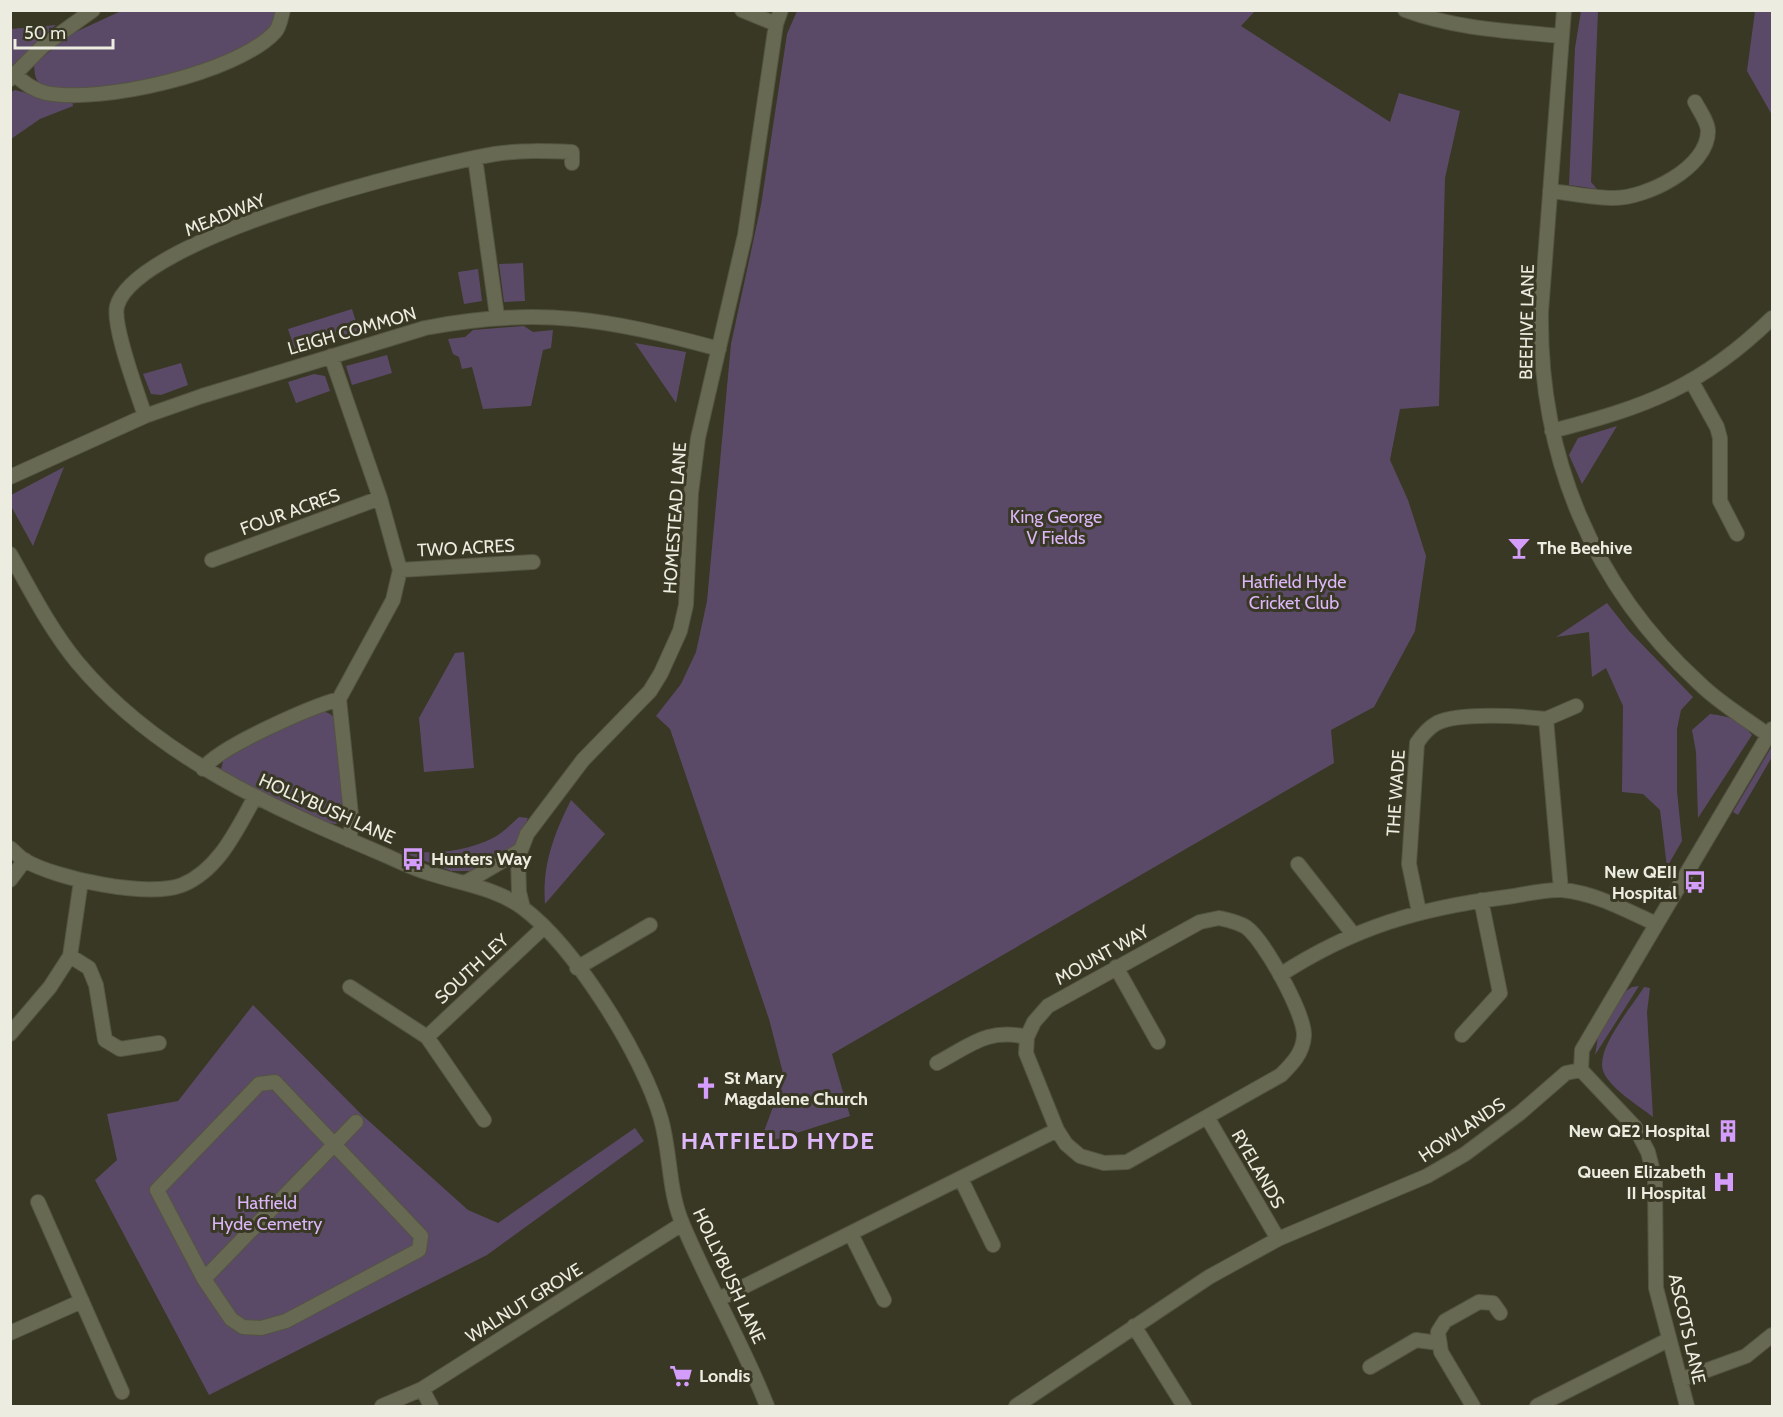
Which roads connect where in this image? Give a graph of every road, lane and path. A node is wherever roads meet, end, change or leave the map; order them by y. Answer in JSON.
{"nodes":[{"id":1,"x":93,"y":10,"type":"edge"},
{"id":2,"x":283,"y":10,"type":"edge"},
{"id":3,"x":742,"y":10,"type":"edge"},
{"id":4,"x":1405,"y":10,"type":"edge"},
{"id":5,"x":1564,"y":10,"type":"edge"},
{"id":6,"x":779,"y":17,"type":"edge"},
{"id":7,"x":1562,"y":36,"type":"junction"},
{"id":8,"x":13,"y":77,"type":"edge"},
{"id":9,"x":1695,"y":102,"type":"dead end"},
{"id":10,"x":476,"y":158,"type":"junction"},
{"id":11,"x":572,"y":162,"type":"dead end"},
{"id":12,"x":1550,"y":191,"type":"junction"},
{"id":13,"x":497,"y":316,"type":"junction"},
{"id":14,"x":1773,"y":318,"type":"edge"},
{"id":15,"x":719,"y":350,"type":"junction"},
{"id":16,"x":331,"y":356,"type":"junction"},
{"id":17,"x":1692,"y":382,"type":"junction"},
{"id":18,"x":145,"y":416,"type":"junction"},
{"id":19,"x":1552,"y":431,"type":"junction"},
{"id":20,"x":10,"y":477,"type":"edge"},
{"id":21,"x":380,"y":498,"type":"junction"},
{"id":22,"x":1737,"y":534,"type":"dead end"},
{"id":23,"x":10,"y":554,"type":"edge"},
{"id":24,"x":212,"y":560,"type":"dead end"},
{"id":25,"x":533,"y":562,"type":"dead end"},
{"id":26,"x":400,"y":570,"type":"junction"},
{"id":27,"x":339,"y":699,"type":"junction"},
{"id":28,"x":1576,"y":706,"type":"dead end"},
{"id":29,"x":1546,"y":719,"type":"junction"},
{"id":30,"x":1770,"y":732,"type":"edge"},
{"id":31,"x":202,"y":769,"type":"junction"},
{"id":32,"x":255,"y":797,"type":"junction"},
{"id":33,"x":349,"y":840,"type":"junction"},
{"id":34,"x":10,"y":848,"type":"edge"},
{"id":35,"x":519,"y":851,"type":"junction"},
{"id":36,"x":24,"y":860,"type":"junction"},
{"id":37,"x":1298,"y":864,"type":"dead end"},
{"id":38,"x":10,"y":880,"type":"edge"},
{"id":39,"x":81,"y":881,"type":"junction"},
{"id":40,"x":465,"y":883,"type":"junction"},
{"id":41,"x":1561,"y":890,"type":"junction"},
{"id":42,"x":1481,"y":900,"type":"junction"},
{"id":43,"x":523,"y":908,"type":"junction"},
{"id":44,"x":1419,"y":912,"type":"junction"},
{"id":45,"x":650,"y":924,"type":"dead end"},
{"id":46,"x":1656,"y":924,"type":"junction"},
{"id":47,"x":543,"y":927,"type":"junction"},
{"id":48,"x":1353,"y":934,"type":"junction"},
{"id":49,"x":70,"y":956,"type":"junction"},
{"id":50,"x":1116,"y":967,"type":"junction"},
{"id":51,"x":577,"y":968,"type":"junction"},
{"id":52,"x":1280,"y":975,"type":"junction"},
{"id":53,"x":350,"y":987,"type":"dead end"},
{"id":54,"x":10,"y":1034,"type":"edge"},
{"id":55,"x":1462,"y":1035,"type":"dead end"},
{"id":56,"x":427,"y":1037,"type":"junction"},
{"id":57,"x":1027,"y":1037,"type":"junction"},
{"id":58,"x":1158,"y":1042,"type":"dead end"},
{"id":59,"x":159,"y":1043,"type":"dead end"},
{"id":60,"x":937,"y":1063,"type":"dead end"},
{"id":61,"x":1581,"y":1070,"type":"junction"},
{"id":62,"x":1207,"y":1117,"type":"junction"},
{"id":63,"x":484,"y":1120,"type":"dead end"},
{"id":64,"x":356,"y":1122,"type":"dead end"},
{"id":65,"x":1057,"y":1130,"type":"junction"},
{"id":66,"x":334,"y":1144,"type":"junction"},
{"id":67,"x":961,"y":1179,"type":"junction"},
{"id":68,"x":38,"y":1202,"type":"dead end"},
{"id":69,"x":682,"y":1224,"type":"junction"},
{"id":70,"x":851,"y":1234,"type":"junction"},
{"id":71,"x":1278,"y":1239,"type":"junction"},
{"id":72,"x":993,"y":1245,"type":"dead end"},
{"id":73,"x":204,"y":1279,"type":"junction"},
{"id":74,"x":719,"y":1299,"type":"junction"},
{"id":75,"x":884,"y":1300,"type":"dead end"},
{"id":76,"x":82,"y":1301,"type":"junction"},
{"id":77,"x":1500,"y":1313,"type":"dead end"},
{"id":78,"x":1134,"y":1326,"type":"junction"},
{"id":79,"x":10,"y":1333,"type":"edge"},
{"id":80,"x":1773,"y":1335,"type":"edge"},
{"id":81,"x":1668,"y":1340,"type":"junction"},
{"id":82,"x":1439,"y":1343,"type":"junction"},
{"id":83,"x":1370,"y":1366,"type":"dead end"},
{"id":84,"x":1680,"y":1380,"type":"junction"},
{"id":85,"x":422,"y":1389,"type":"junction"},
{"id":86,"x":122,"y":1392,"type":"dead end"},
{"id":87,"x":382,"y":1407,"type":"edge"},
{"id":88,"x":431,"y":1407,"type":"edge"},
{"id":89,"x":767,"y":1407,"type":"edge"},
{"id":90,"x":1016,"y":1407,"type":"edge"},
{"id":91,"x":1184,"y":1407,"type":"edge"},
{"id":92,"x":1473,"y":1407,"type":"edge"},
{"id":93,"x":1537,"y":1407,"type":"edge"},
{"id":94,"x":1687,"y":1407,"type":"edge"}],
"edges":[{"from":1,"to":8,"type":"street"},
{"from":2,"to":8,"type":"street"},
{"from":3,"to":6,"type":"street"},
{"from":4,"to":7,"type":"street"},
{"from":5,"to":7,"type":"street","name":"BEEHIVE LANE"},
{"from":6,"to":15,"type":"street","name":"HOMESTEAD LANE"},
{"from":7,"to":12,"type":"street","name":"BEEHIVE LANE"},
{"from":9,"to":12,"type":"street"},
{"from":10,"to":11,"type":"street","name":"MEADWAY"},
{"from":10,"to":13,"type":"street"},
{"from":10,"to":18,"type":"street","name":"MEADWAY"},
{"from":12,"to":19,"type":"street","name":"BEEHIVE LANE"},
{"from":13,"to":15,"type":"street","name":"LEIGH COMMON"},
{"from":13,"to":16,"type":"street","name":"LEIGH COMMON"},
{"from":14,"to":17,"type":"street"},
{"from":15,"to":35,"type":"street","name":"HOMESTEAD LANE"},
{"from":16,"to":18,"type":"street","name":"LEIGH COMMON"},
{"from":16,"to":21,"type":"street"},
{"from":17,"to":19,"type":"street"},
{"from":17,"to":22,"type":"street"},
{"from":18,"to":20,"type":"street","name":"LEIGH COMMON"},
{"from":19,"to":30,"type":"street","name":"BEEHIVE LANE"},
{"from":21,"to":24,"type":"street","name":"FOUR ACRES"},
{"from":21,"to":26,"type":"street"},
{"from":23,"to":31,"type":"street","name":"HOLLYBUSH LANE"},
{"from":25,"to":26,"type":"street","name":"TWO ACRES"},
{"from":26,"to":27,"type":"street"},
{"from":27,"to":31,"type":"street"},
{"from":27,"to":33,"type":"street"},
{"from":28,"to":29,"type":"street","name":"THE WADE"},
{"from":29,"to":41,"type":"street"},
{"from":29,"to":44,"type":"street","name":"THE WADE"},
{"from":30,"to":46,"type":"street"},
{"from":31,"to":32,"type":"street","name":"HOLLYBUSH LANE"},
{"from":32,"to":33,"type":"street","name":"HOLLYBUSH LANE"},
{"from":32,"to":39,"type":"street"},
{"from":33,"to":40,"type":"street","name":"HOLLYBUSH LANE"},
{"from":34,"to":36,"type":"street"},
{"from":35,"to":40,"type":"street"},
{"from":35,"to":43,"type":"street","name":"HOMESTEAD LANE"},
{"from":36,"to":38,"type":"street"},
{"from":36,"to":39,"type":"street"},
{"from":37,"to":48,"type":"street"},
{"from":39,"to":49,"type":"street"},
{"from":40,"to":43,"type":"street","name":"HOLLYBUSH LANE"},
{"from":41,"to":42,"type":"street"},
{"from":41,"to":46,"type":"street"},
{"from":42,"to":44,"type":"street"},
{"from":42,"to":55,"type":"street"},
{"from":43,"to":47,"type":"street","name":"HOLLYBUSH LANE"},
{"from":44,"to":48,"type":"street"},
{"from":45,"to":51,"type":"street"},
{"from":46,"to":61,"type":"street"},
{"from":47,"to":51,"type":"street","name":"HOLLYBUSH LANE"},
{"from":47,"to":56,"type":"street","name":"SOUTH LEY"},
{"from":48,"to":52,"type":"street"},
{"from":49,"to":54,"type":"street"},
{"from":49,"to":59,"type":"street"},
{"from":50,"to":52,"type":"street","name":"MOUNT WAY"},
{"from":50,"to":57,"type":"street","name":"MOUNT WAY"},
{"from":50,"to":58,"type":"street"},
{"from":51,"to":69,"type":"street","name":"HOLLYBUSH LANE"},
{"from":52,"to":62,"type":"street","name":"MOUNT WAY"},
{"from":53,"to":56,"type":"street"},
{"from":56,"to":63,"type":"street"},
{"from":57,"to":60,"type":"street"},
{"from":57,"to":65,"type":"street","name":"MOUNT WAY"},
{"from":61,"to":71,"type":"street","name":"HOWLANDS"},
{"from":61,"to":81,"type":"street","name":"ASCOTS LANE"},
{"from":62,"to":65,"type":"street","name":"MOUNT WAY"},
{"from":62,"to":71,"type":"street","name":"RYELANDS"},
{"from":64,"to":66,"type":"street"},
{"from":65,"to":67,"type":"street"},
{"from":66,"to":73,"type":"street"},
{"from":66,"to":73,"type":"street"},
{"from":66,"to":73,"type":"street"},
{"from":67,"to":70,"type":"street"},
{"from":67,"to":72,"type":"street"},
{"from":68,"to":76,"type":"street"},
{"from":69,"to":74,"type":"street","name":"HOLLYBUSH LANE"},
{"from":69,"to":85,"type":"street","name":"WALNUT GROVE"},
{"from":70,"to":74,"type":"street"},
{"from":70,"to":75,"type":"street"},
{"from":71,"to":78,"type":"street","name":"HOWLANDS"},
{"from":74,"to":89,"type":"street","name":"HOLLYBUSH LANE"},
{"from":76,"to":79,"type":"street"},
{"from":76,"to":86,"type":"street"},
{"from":77,"to":82,"type":"street"},
{"from":78,"to":90,"type":"street","name":"HOWLANDS"},
{"from":78,"to":91,"type":"street"},
{"from":80,"to":84,"type":"street"},
{"from":81,"to":84,"type":"street","name":"ASCOTS LANE"},
{"from":81,"to":93,"type":"street"},
{"from":82,"to":83,"type":"street"},
{"from":82,"to":92,"type":"street"},
{"from":84,"to":94,"type":"street","name":"ASCOTS LANE"},
{"from":85,"to":87,"type":"street","name":"WALNUT GROVE"},
{"from":85,"to":88,"type":"street"}]}
